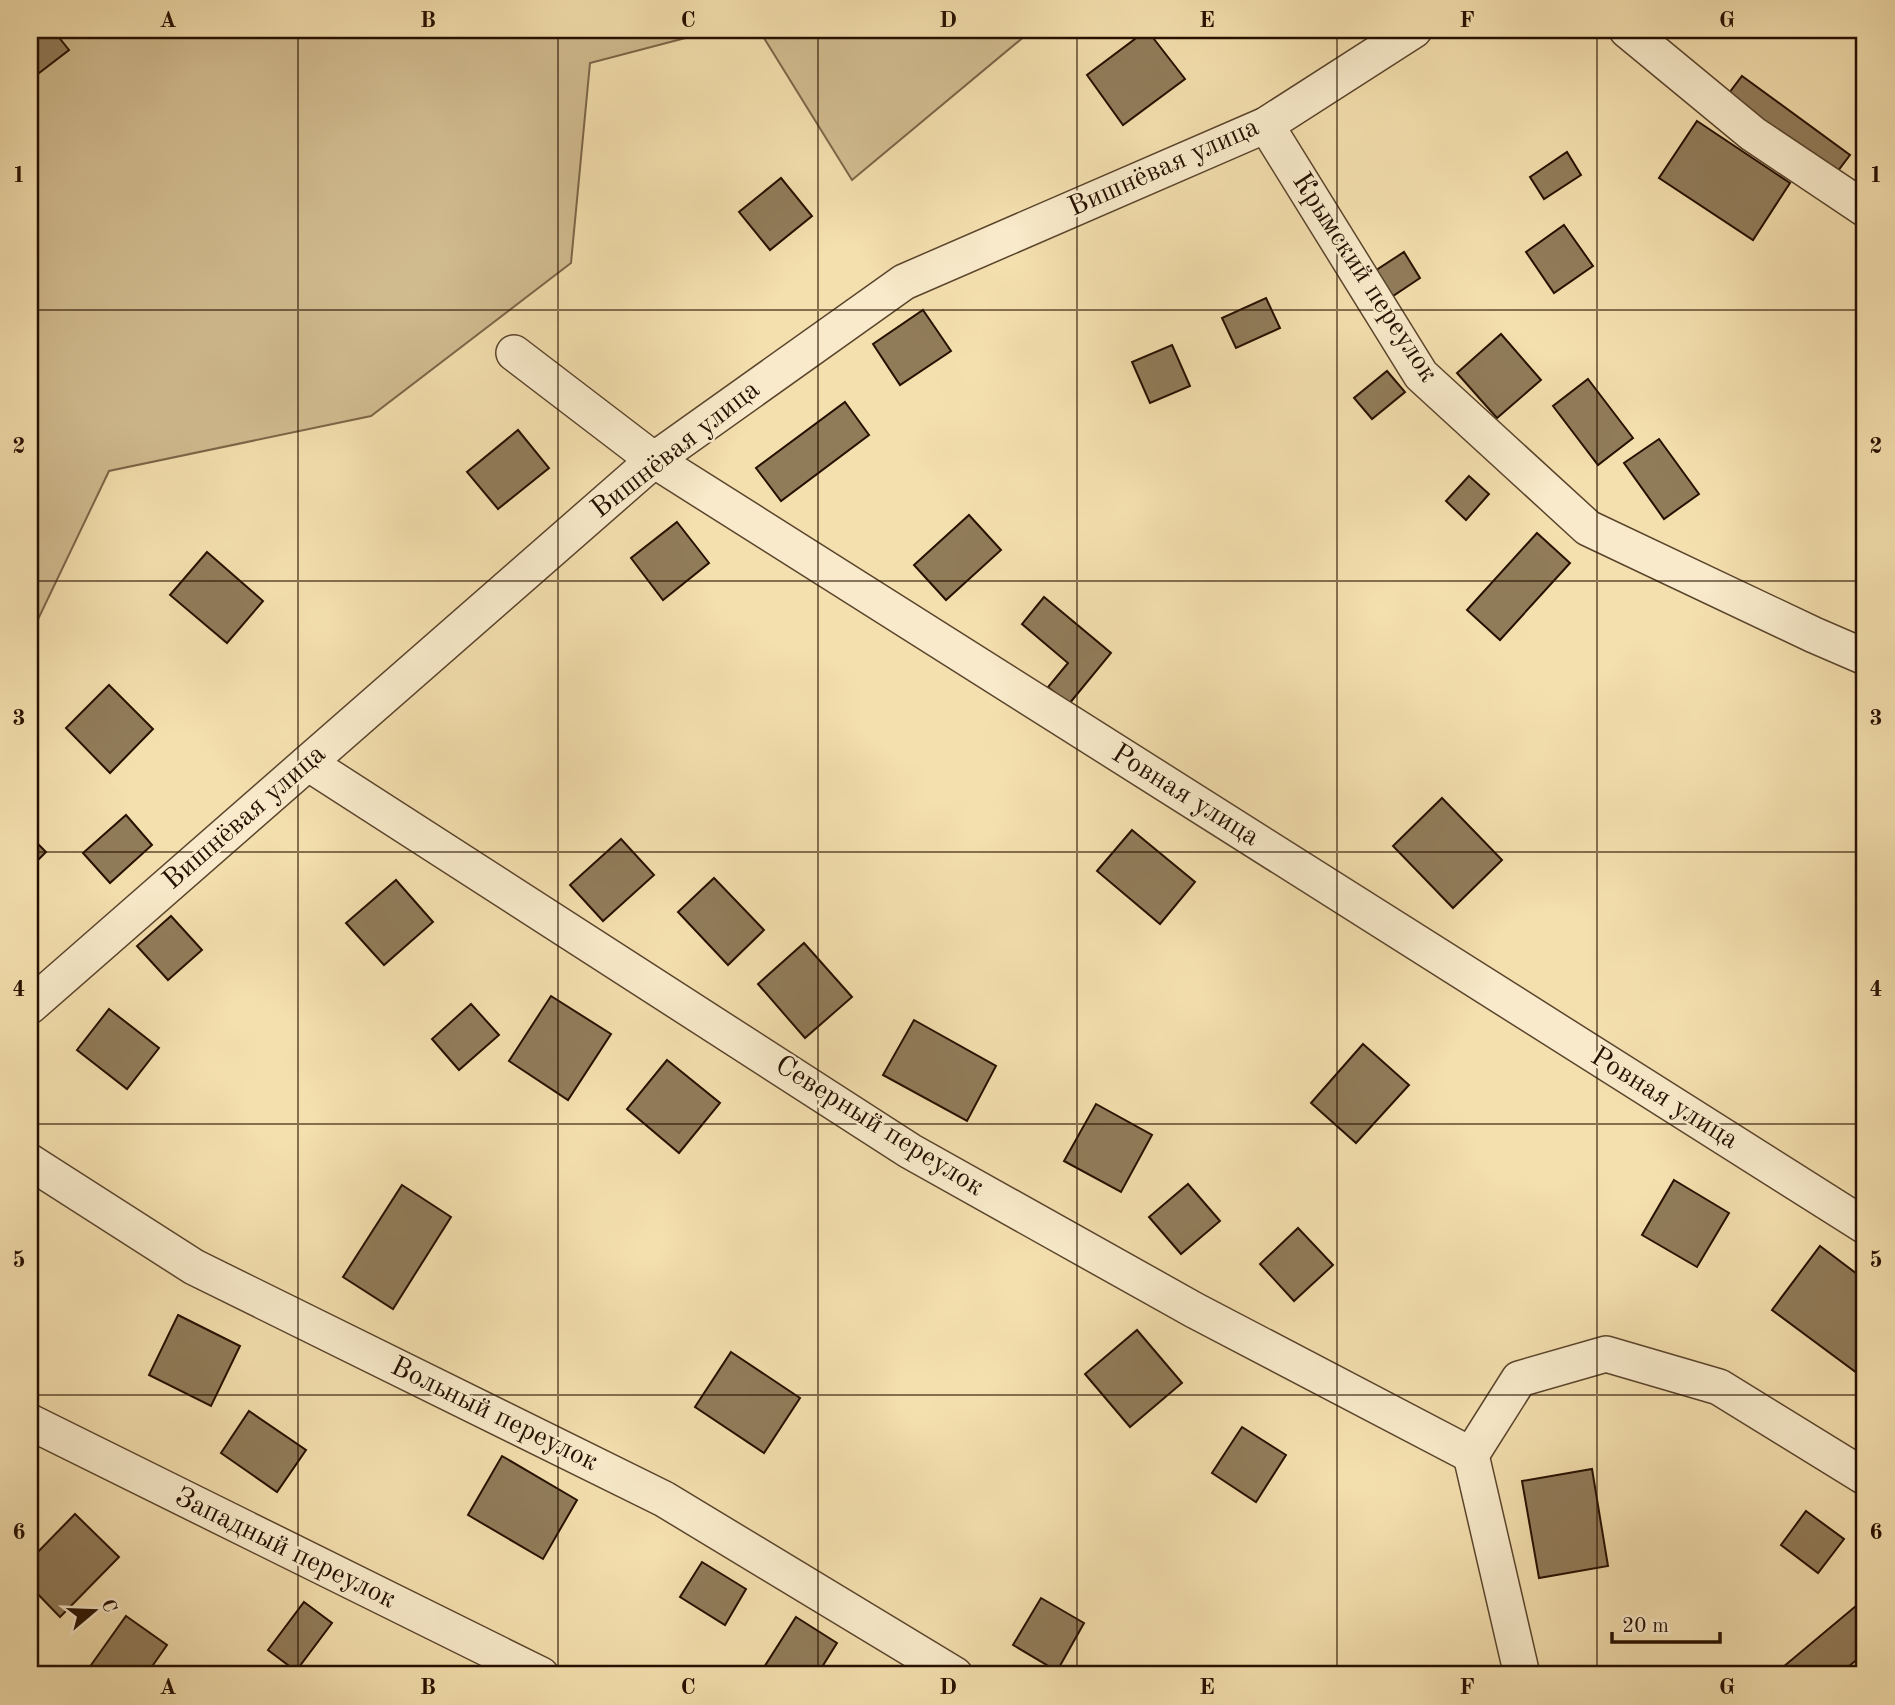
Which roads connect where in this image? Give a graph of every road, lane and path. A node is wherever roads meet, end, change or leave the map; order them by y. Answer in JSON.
{"nodes":[{"id":1,"x":1413,"y":30,"type":"edge"},
{"id":2,"x":1627,"y":30,"type":"edge"},
{"id":3,"x":1266,"y":125,"type":"junction"},
{"id":4,"x":1865,"y":209,"type":"edge"},
{"id":5,"x":514,"y":353,"type":"dead end"},
{"id":6,"x":654,"y":460,"type":"junction"},
{"id":7,"x":1865,"y":656,"type":"edge"},
{"id":8,"x":308,"y":763,"type":"junction"},
{"id":9,"x":30,"y":1006,"type":"edge"},
{"id":10,"x":30,"y":1162,"type":"edge"},
{"id":11,"x":1865,"y":1226,"type":"edge"},
{"id":12,"x":30,"y":1422,"type":"edge"},
{"id":13,"x":1471,"y":1455,"type":"junction"},
{"id":14,"x":1865,"y":1477,"type":"edge"},
{"id":15,"x":541,"y":1675,"type":"edge"},
{"id":16,"x":955,"y":1675,"type":"edge"},
{"id":17,"x":1522,"y":1675,"type":"edge"}],
"edges":[{"from":1,"to":3,"type":"street","name":"Вишнёвая улица"},
{"from":2,"to":4,"type":"street"},
{"from":3,"to":6,"type":"street","name":"Вишнёвая улица"},
{"from":3,"to":7,"type":"street","name":"Крымский переулок"},
{"from":5,"to":6,"type":"street","name":"Ровная улица"},
{"from":6,"to":8,"type":"street","name":"Вишнёвая улица"},
{"from":6,"to":11,"type":"street","name":"Ровная улица"},
{"from":8,"to":9,"type":"street","name":"Вишнёвая улица"},
{"from":8,"to":13,"type":"street","name":"Северный переулок"},
{"from":10,"to":16,"type":"street","name":"Вольный переулок"},
{"from":12,"to":15,"type":"street","name":"Западный переулок"},
{"from":13,"to":14,"type":"street"},
{"from":13,"to":17,"type":"street"}]}
